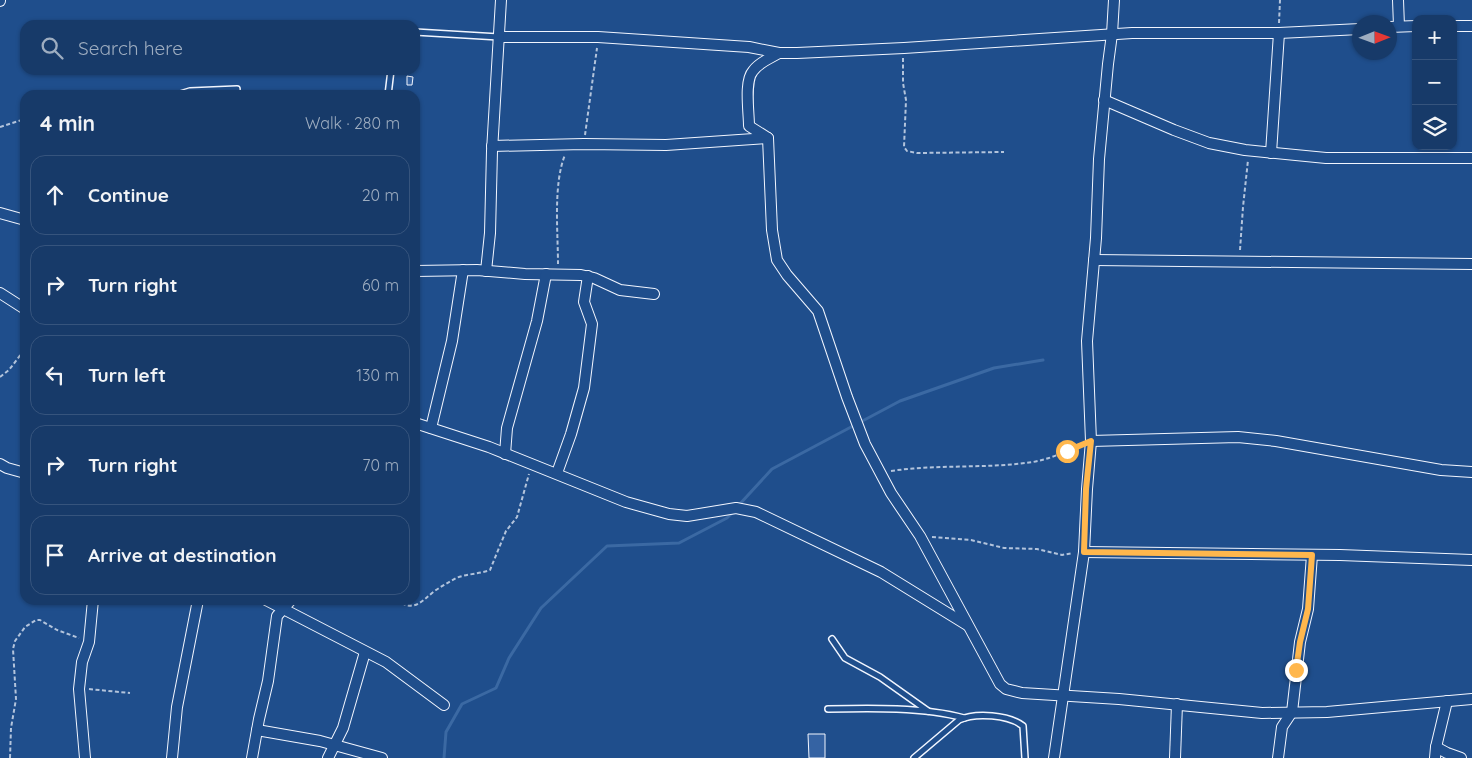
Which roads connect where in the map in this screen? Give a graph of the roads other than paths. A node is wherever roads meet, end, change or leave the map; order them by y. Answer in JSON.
{"nodes":[{"id":1,"x":501,"y":0,"type":"edge"},
{"id":2,"x":1114,"y":0,"type":"edge"},
{"id":3,"x":1398,"y":0,"type":"edge"},
{"id":4,"x":1396,"y":15,"type":"edge"},
{"id":5,"x":1412,"y":26,"type":"edge"},
{"id":6,"x":1457,"y":26,"type":"edge"},
{"id":7,"x":1472,"y":26,"type":"edge"},
{"id":8,"x":1397,"y":27,"type":"edge"},
{"id":9,"x":1352,"y":29,"type":"edge"},
{"id":10,"x":420,"y":32,"type":"edge"},
{"id":11,"x":1279,"y":33,"type":"junction"},
{"id":12,"x":1112,"y":34,"type":"junction"},
{"id":13,"x":500,"y":37,"type":"junction"},
{"id":14,"x":779,"y":53,"type":"junction"},
{"id":15,"x":390,"y":75,"type":"edge"},
{"id":16,"x":237,"y":89,"type":"dead end"},
{"id":17,"x":214,"y":90,"type":"edge"},
{"id":18,"x":389,"y":90,"type":"edge"},
{"id":19,"x":1104,"y":100,"type":"junction"},
{"id":20,"x":768,"y":138,"type":"junction"},
{"id":21,"x":492,"y":146,"type":"junction"},
{"id":22,"x":1271,"y":153,"type":"junction"},
{"id":23,"x":1472,"y":158,"type":"edge"},
{"id":24,"x":0,"y":213,"type":"edge"},
{"id":25,"x":20,"y":219,"type":"edge"},
{"id":26,"x":1094,"y":260,"type":"junction"},
{"id":27,"x":1472,"y":264,"type":"edge"},
{"id":28,"x":463,"y":270,"type":"junction"},
{"id":29,"x":420,"y":271,"type":"edge"},
{"id":30,"x":486,"y":271,"type":"junction"},
{"id":31,"x":546,"y":274,"type":"junction"},
{"id":32,"x":588,"y":276,"type":"junction"},
{"id":33,"x":0,"y":293,"type":"edge"},
{"id":34,"x":654,"y":294,"type":"dead end"},
{"id":35,"x":20,"y":306,"type":"edge"},
{"id":36,"x":420,"y":426,"type":"edge"},
{"id":37,"x":431,"y":428,"type":"junction"},
{"id":38,"x":1091,"y":441,"type":"junction"},
{"id":39,"x":506,"y":454,"type":"junction"},
{"id":40,"x":0,"y":464,"type":"edge"},
{"id":41,"x":20,"y":471,"type":"edge"},
{"id":42,"x":1472,"y":472,"type":"edge"},
{"id":43,"x":556,"y":473,"type":"junction"},
{"id":44,"x":1084,"y":552,"type":"junction"},
{"id":45,"x":1312,"y":555,"type":"junction"},
{"id":46,"x":1472,"y":560,"type":"edge"},
{"id":47,"x":93,"y":605,"type":"edge"},
{"id":48,"x":197,"y":605,"type":"edge"},
{"id":49,"x":277,"y":605,"type":"edge"},
{"id":50,"x":286,"y":605,"type":"edge"},
{"id":51,"x":283,"y":608,"type":"junction"},
{"id":52,"x":970,"y":626,"type":"junction"},
{"id":53,"x":832,"y":639,"type":"dead end"},
{"id":54,"x":365,"y":652,"type":"junction"},
{"id":55,"x":1064,"y":696,"type":"junction"},
{"id":56,"x":1472,"y":699,"type":"edge"},
{"id":57,"x":1447,"y":701,"type":"junction"},
{"id":58,"x":1177,"y":704,"type":"junction"},
{"id":59,"x":444,"y":705,"type":"dead end"},
{"id":60,"x":828,"y":708,"type":"dead end"},
{"id":61,"x":929,"y":712,"type":"junction"},
{"id":62,"x":1292,"y":712,"type":"junction"},
{"id":63,"x":964,"y":718,"type":"junction"},
{"id":64,"x":258,"y":730,"type":"junction"},
{"id":65,"x":334,"y":746,"type":"junction"},
{"id":66,"x":1436,"y":747,"type":"junction"},
{"id":67,"x":85,"y":758,"type":"edge"},
{"id":68,"x":172,"y":758,"type":"edge"},
{"id":69,"x":252,"y":758,"type":"edge"},
{"id":70,"x":328,"y":758,"type":"edge"},
{"id":71,"x":382,"y":758,"type":"edge"},
{"id":72,"x":914,"y":758,"type":"edge"},
{"id":73,"x":1025,"y":758,"type":"edge"},
{"id":74,"x":1054,"y":758,"type":"edge"},
{"id":75,"x":1175,"y":758,"type":"edge"},
{"id":76,"x":1278,"y":758,"type":"edge"},
{"id":77,"x":1435,"y":758,"type":"edge"},
{"id":78,"x":1461,"y":758,"type":"edge"}],
"edges":[{"from":1,"to":13,"type":"street"},
{"from":2,"to":12,"type":"street"},
{"from":3,"to":4,"type":"street"},
{"from":5,"to":8,"type":"street"},
{"from":6,"to":7,"type":"street"},
{"from":9,"to":11,"type":"street"},
{"from":10,"to":13,"type":"lane"},
{"from":11,"to":12,"type":"street"},
{"from":11,"to":22,"type":"street"},
{"from":12,"to":14,"type":"street"},
{"from":12,"to":19,"type":"street"},
{"from":13,"to":14,"type":"street"},
{"from":13,"to":21,"type":"street"},
{"from":14,"to":20,"type":"street"},
{"from":15,"to":18,"type":"lane"},
{"from":16,"to":17,"type":"lane"},
{"from":19,"to":22,"type":"street"},
{"from":19,"to":26,"type":"street"},
{"from":20,"to":21,"type":"street"},
{"from":20,"to":52,"type":"street"},
{"from":21,"to":30,"type":"street"},
{"from":22,"to":23,"type":"street"},
{"from":24,"to":25,"type":"street"},
{"from":26,"to":27,"type":"street"},
{"from":26,"to":38,"type":"street"},
{"from":28,"to":29,"type":"street"},
{"from":28,"to":30,"type":"street"},
{"from":28,"to":37,"type":"street"},
{"from":30,"to":31,"type":"street"},
{"from":31,"to":32,"type":"street"},
{"from":31,"to":39,"type":"street"},
{"from":32,"to":34,"type":"street"},
{"from":32,"to":43,"type":"street"},
{"from":33,"to":35,"type":"street"},
{"from":36,"to":37,"type":"street"},
{"from":37,"to":39,"type":"street"},
{"from":38,"to":42,"type":"street"},
{"from":38,"to":44,"type":"street"},
{"from":39,"to":43,"type":"street"},
{"from":40,"to":41,"type":"street"},
{"from":43,"to":52,"type":"street"},
{"from":44,"to":45,"type":"street"},
{"from":44,"to":55,"type":"street"},
{"from":45,"to":46,"type":"street"},
{"from":45,"to":62,"type":"street"},
{"from":47,"to":67,"type":"street"},
{"from":48,"to":68,"type":"street"},
{"from":49,"to":51,"type":"street"},
{"from":50,"to":51,"type":"street"},
{"from":51,"to":54,"type":"street"},
{"from":51,"to":64,"type":"street"},
{"from":52,"to":55,"type":"street"},
{"from":53,"to":61,"type":"lane"},
{"from":54,"to":59,"type":"street"},
{"from":54,"to":65,"type":"street"},
{"from":55,"to":58,"type":"street"},
{"from":55,"to":74,"type":"street"},
{"from":56,"to":57,"type":"street"},
{"from":57,"to":62,"type":"street"},
{"from":57,"to":66,"type":"street"},
{"from":58,"to":62,"type":"street"},
{"from":58,"to":75,"type":"street"},
{"from":60,"to":61,"type":"lane"},
{"from":61,"to":63,"type":"lane"},
{"from":62,"to":76,"type":"street"},
{"from":63,"to":72,"type":"lane"},
{"from":63,"to":73,"type":"lane"},
{"from":64,"to":65,"type":"street"},
{"from":64,"to":69,"type":"street"},
{"from":65,"to":70,"type":"street"},
{"from":65,"to":71,"type":"street"},
{"from":66,"to":77,"type":"street"},
{"from":66,"to":78,"type":"street"}]}
